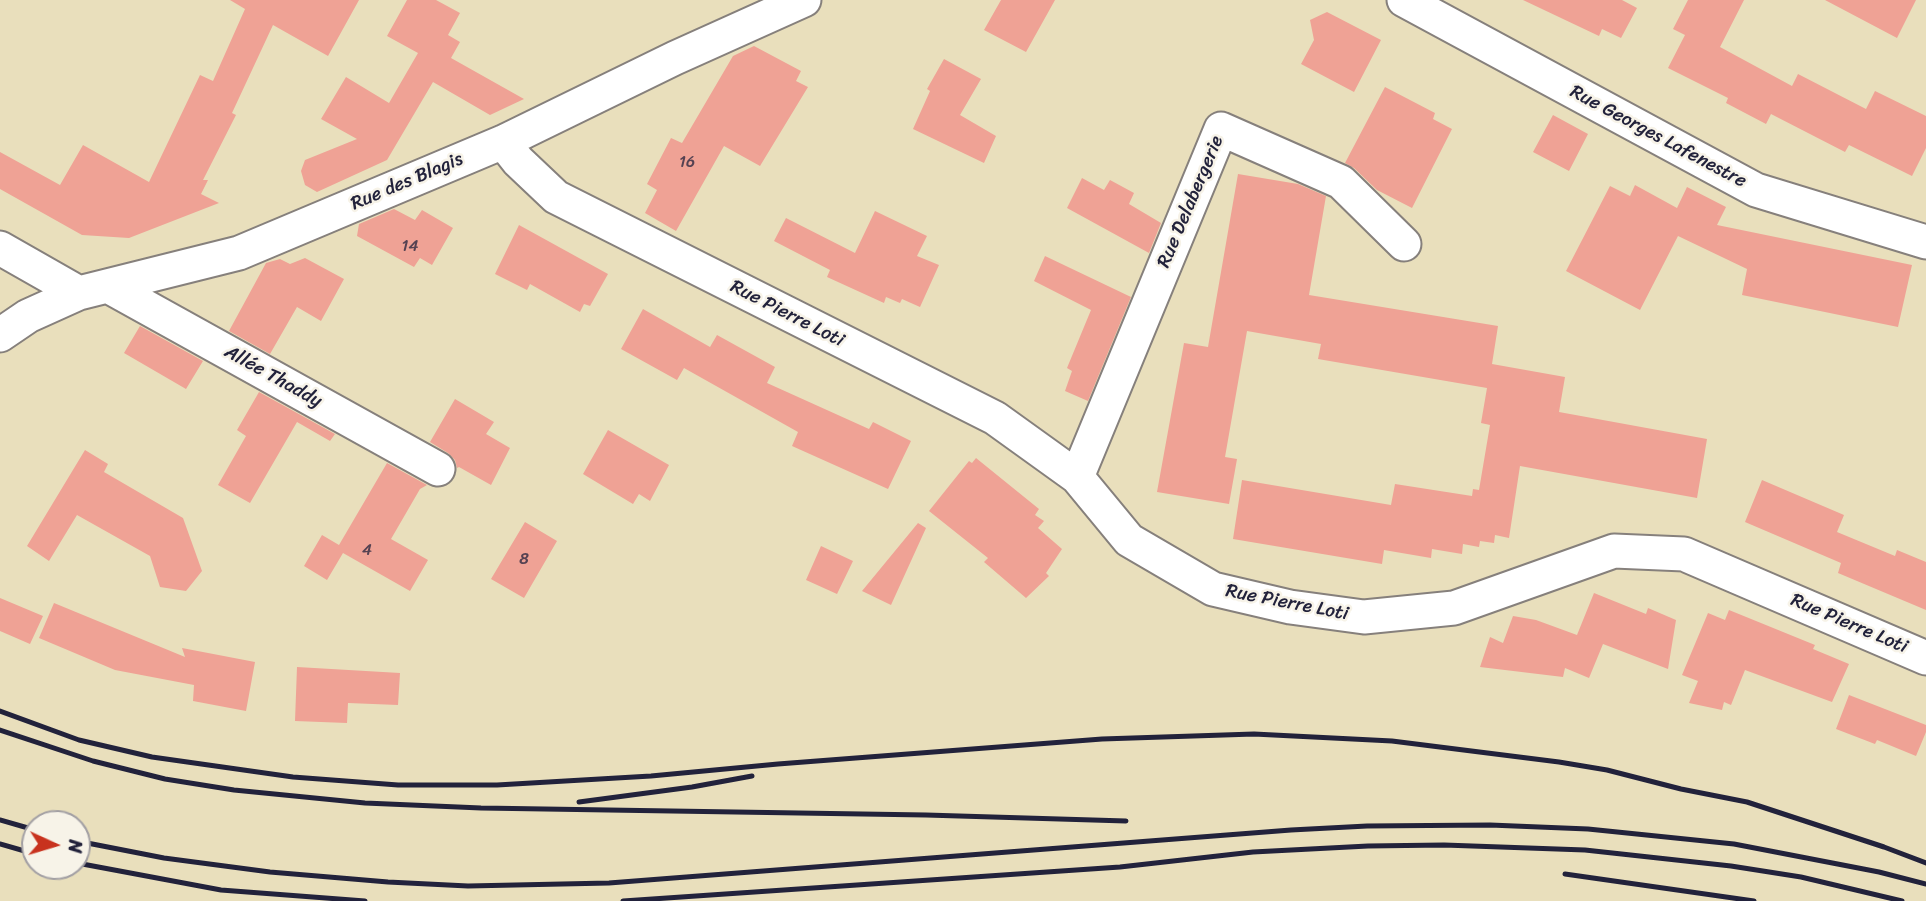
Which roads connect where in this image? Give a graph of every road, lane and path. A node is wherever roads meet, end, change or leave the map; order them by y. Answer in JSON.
{"nodes":[{"id":1,"x":804,"y":0,"type":"edge"},
{"id":2,"x":1404,"y":0,"type":"edge"},
{"id":3,"x":503,"y":142,"type":"junction"},
{"id":4,"x":1926,"y":242,"type":"edge"},
{"id":5,"x":1404,"y":244,"type":"dead end"},
{"id":6,"x":0,"y":248,"type":"edge"},
{"id":7,"x":93,"y":290,"type":"junction"},
{"id":8,"x":14,"y":316,"type":"edge"},
{"id":9,"x":0,"y":335,"type":"edge"},
{"id":10,"x":438,"y":469,"type":"dead end"},
{"id":11,"x":1077,"y":477,"type":"junction"},
{"id":12,"x":1926,"y":657,"type":"edge"}],
"edges":[{"from":1,"to":3,"type":"street","name":"Rue des Blagis"},
{"from":2,"to":4,"type":"street","name":"Rue Georges Lafenestre"},
{"from":3,"to":7,"type":"street","name":"Rue des Blagis"},
{"from":3,"to":11,"type":"street","name":"Rue Pierre Loti"},
{"from":5,"to":11,"type":"street","name":"Rue Delabergerie"},
{"from":6,"to":7,"type":"street","name":"Allée Thaddy"},
{"from":7,"to":8,"type":"street","name":"Rue des Blagis"},
{"from":7,"to":10,"type":"street","name":"Allée Thaddy"},
{"from":8,"to":9,"type":"street","name":"Rue des Blagis"},
{"from":11,"to":12,"type":"street","name":"Rue Pierre Loti"}]}
